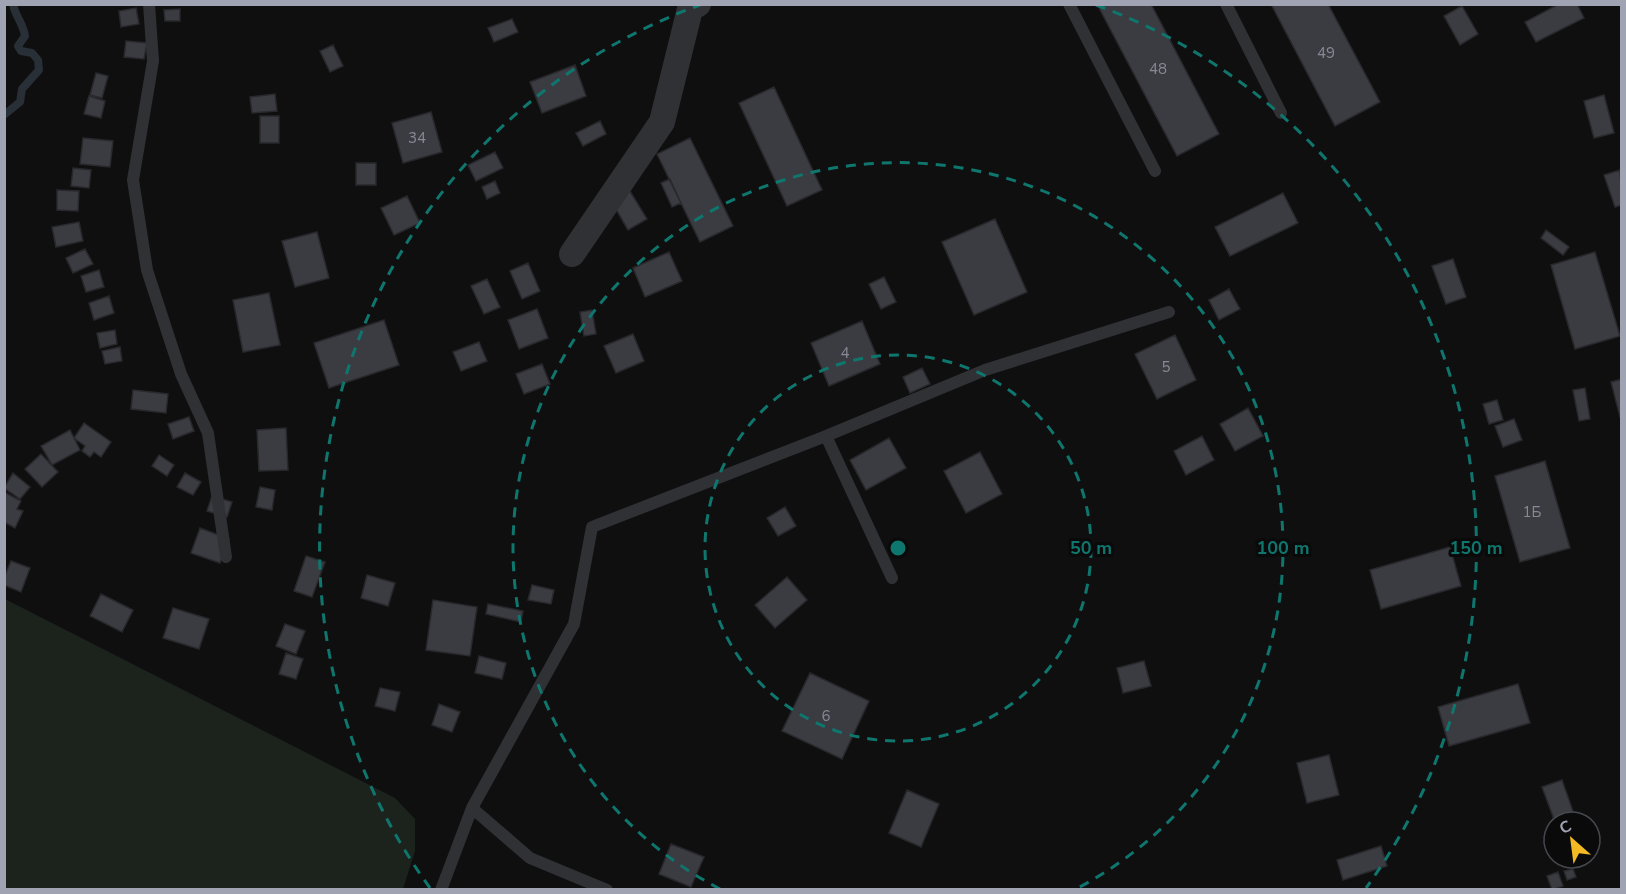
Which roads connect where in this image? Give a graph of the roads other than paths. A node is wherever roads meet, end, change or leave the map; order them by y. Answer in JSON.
{"nodes":[{"id":1,"x":149,"y":4,"type":"edge"},
{"id":2,"x":698,"y":4,"type":"edge"},
{"id":3,"x":1069,"y":4,"type":"edge"},
{"id":4,"x":1226,"y":4,"type":"edge"},
{"id":5,"x":1281,"y":113,"type":"dead end"},
{"id":6,"x":1155,"y":171,"type":"dead end"},
{"id":7,"x":572,"y":254,"type":"dead end"},
{"id":8,"x":1169,"y":312,"type":"dead end"},
{"id":9,"x":826,"y":436,"type":"junction"},
{"id":10,"x":226,"y":558,"type":"dead end"},
{"id":11,"x":892,"y":578,"type":"dead end"},
{"id":12,"x":472,"y":808,"type":"junction"},
{"id":13,"x":441,"y":890,"type":"edge"},
{"id":14,"x":607,"y":890,"type":"edge"}],
"edges":[{"from":1,"to":10,"type":"lane"},
{"from":2,"to":7,"type":"street"},
{"from":3,"to":6,"type":"lane"},
{"from":4,"to":5,"type":"lane"},
{"from":8,"to":9,"type":"lane"},
{"from":9,"to":11,"type":"lane"},
{"from":9,"to":12,"type":"lane"},
{"from":12,"to":13,"type":"lane"},
{"from":12,"to":14,"type":"lane"}]}
